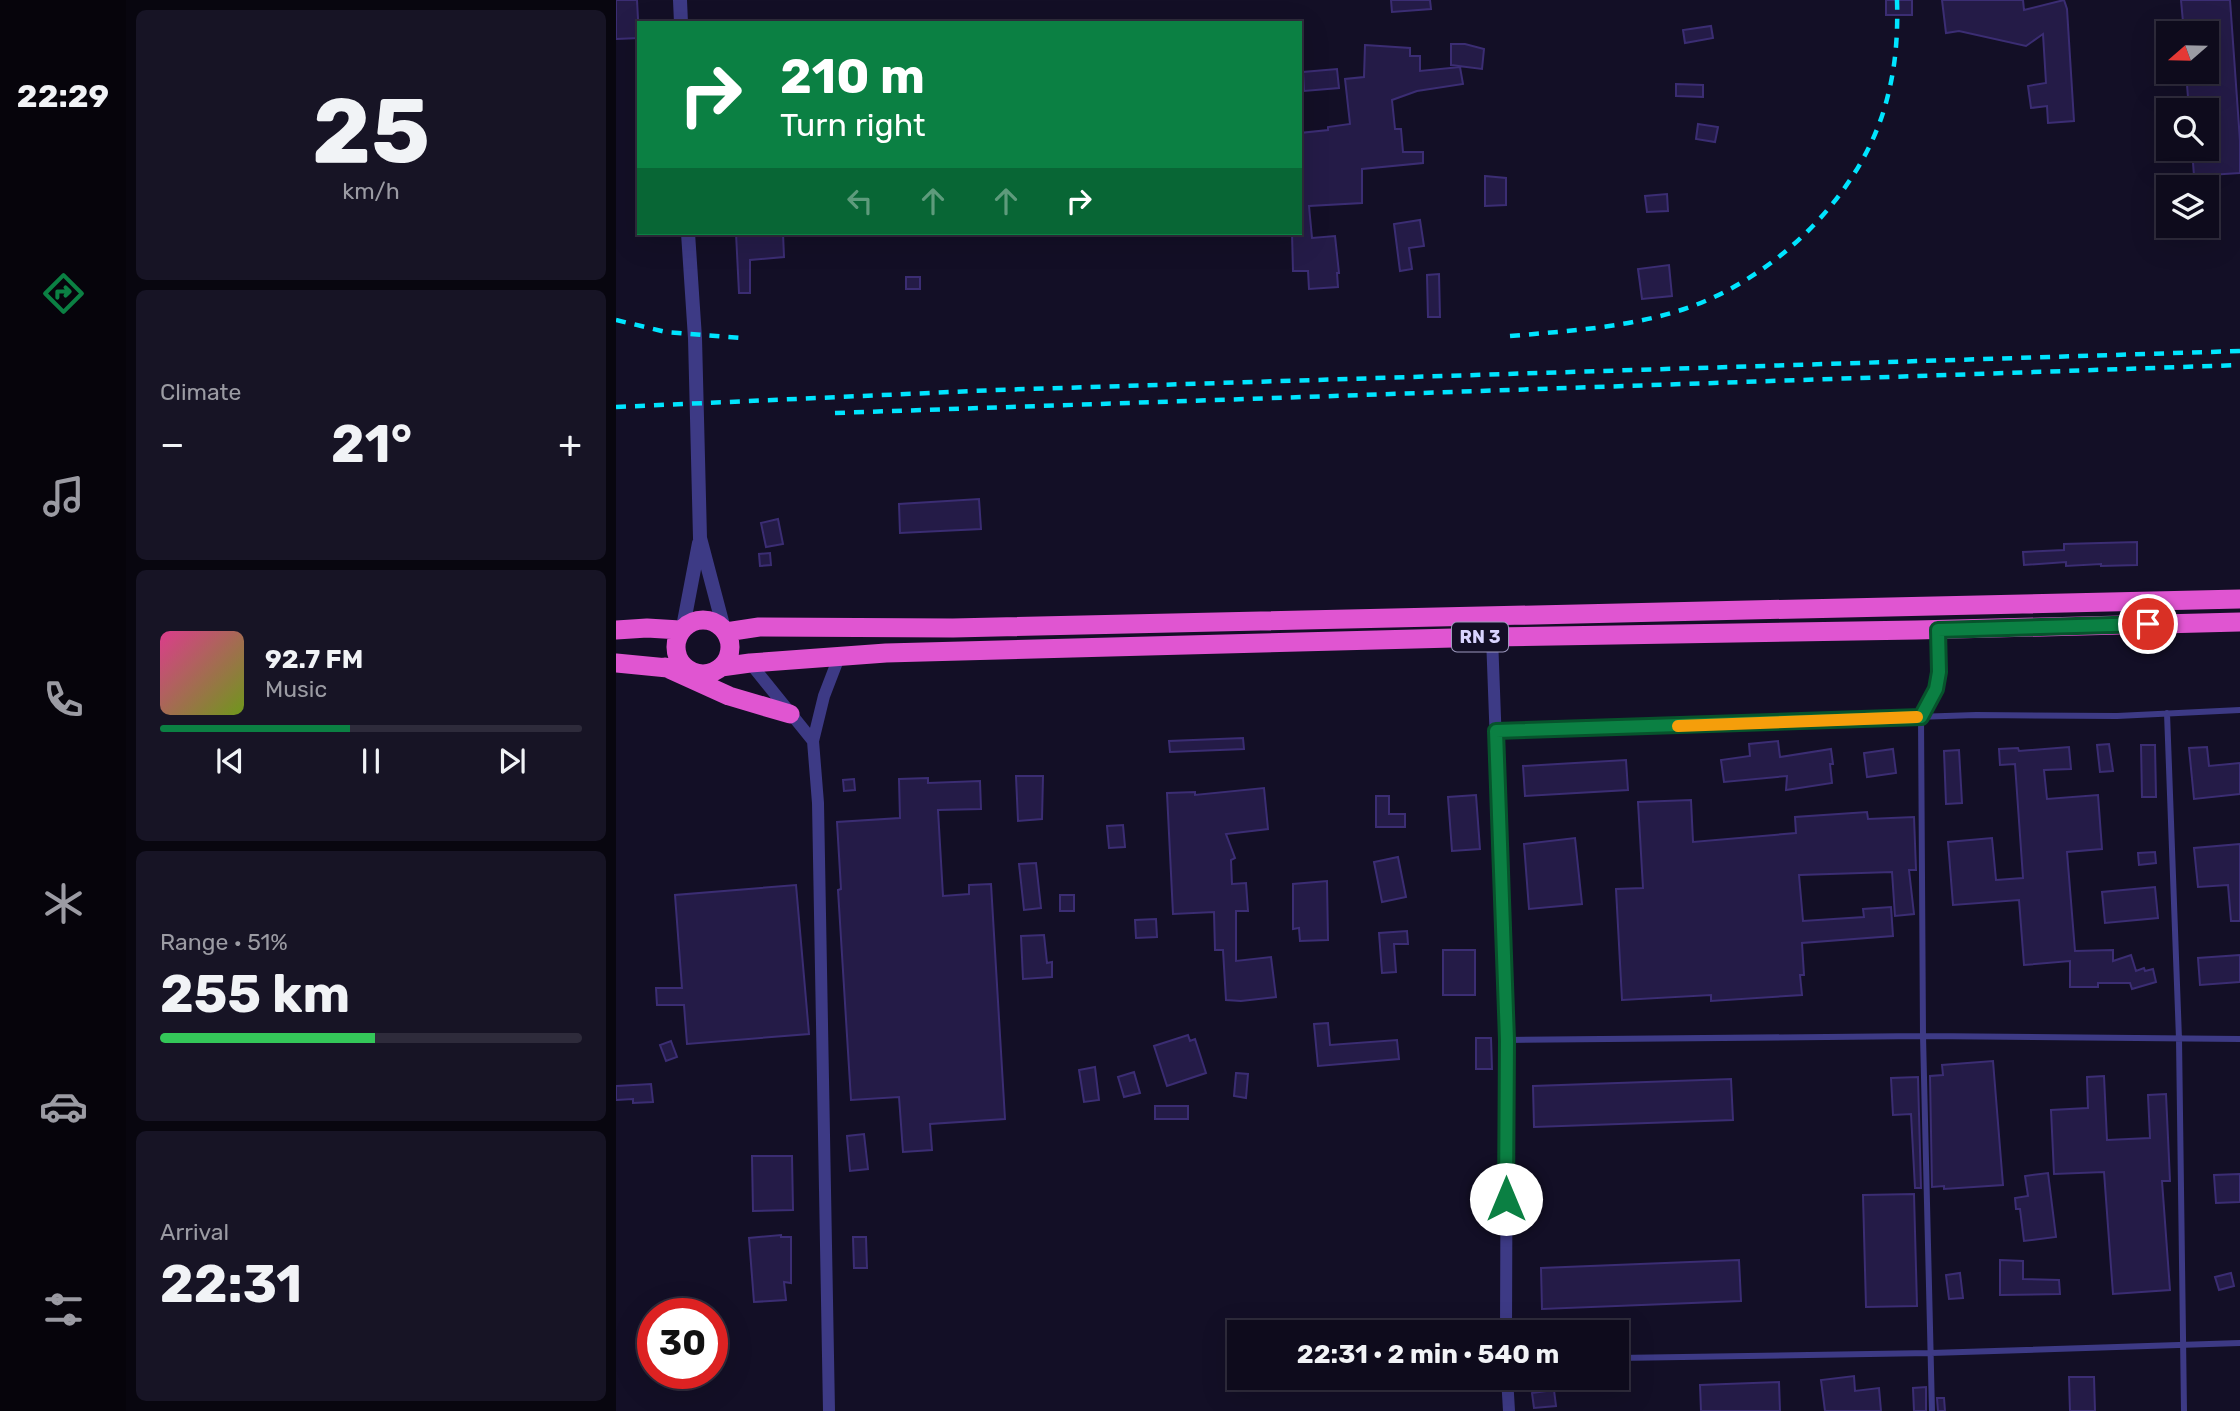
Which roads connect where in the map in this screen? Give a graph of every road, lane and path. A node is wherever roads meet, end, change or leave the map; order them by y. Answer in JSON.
{"nodes":[{"id":1,"x":680,"y":0,"type":"edge"},
{"id":2,"x":681,"y":21,"type":"edge"},
{"id":3,"x":688,"y":235,"type":"edge"},
{"id":4,"x":701,"y":538,"type":"junction"},
{"id":5,"x":2240,"y":599,"type":"edge"},
{"id":6,"x":2240,"y":622,"type":"edge"},
{"id":7,"x":682,"y":629,"type":"junction"},
{"id":8,"x":725,"y":630,"type":"junction"},
{"id":9,"x":1938,"y":630,"type":"junction"},
{"id":10,"x":616,"y":631,"type":"edge"},
{"id":11,"x":1492,"y":637,"type":"junction"},
{"id":12,"x":839,"y":657,"type":"junction"},
{"id":13,"x":616,"y":663,"type":"edge"},
{"id":14,"x":750,"y":663,"type":"junction"},
{"id":15,"x":665,"y":667,"type":"junction"},
{"id":16,"x":721,"y":667,"type":"junction"},
{"id":17,"x":688,"y":670,"type":"junction"},
{"id":18,"x":2240,"y":709,"type":"edge"},
{"id":19,"x":2167,"y":713,"type":"junction"},
{"id":20,"x":790,"y":714,"type":"junction"},
{"id":21,"x":1921,"y":717,"type":"junction"},
{"id":22,"x":1496,"y":731,"type":"junction"},
{"id":23,"x":813,"y":741,"type":"junction"},
{"id":24,"x":1923,"y":1036,"type":"junction"},
{"id":25,"x":2179,"y":1039,"type":"junction"},
{"id":26,"x":2240,"y":1039,"type":"edge"},
{"id":27,"x":1507,"y":1040,"type":"junction"},
{"id":28,"x":1506,"y":1320,"type":"edge"},
{"id":29,"x":2240,"y":1343,"type":"edge"},
{"id":30,"x":2181,"y":1345,"type":"junction"},
{"id":31,"x":1931,"y":1353,"type":"junction"},
{"id":32,"x":1629,"y":1358,"type":"edge"},
{"id":33,"x":1508,"y":1390,"type":"edge"},
{"id":34,"x":829,"y":1411,"type":"edge"},
{"id":35,"x":1509,"y":1411,"type":"edge"},
{"id":36,"x":1932,"y":1411,"type":"edge"},
{"id":37,"x":2184,"y":1411,"type":"edge"}],
"edges":[{"from":1,"to":2,"type":"street"},
{"from":3,"to":4,"type":"street"},
{"from":4,"to":7,"type":"street"},
{"from":4,"to":8,"type":"street"},
{"from":5,"to":8,"type":"highway","number":"RN 3"},
{"from":6,"to":9,"type":"highway","number":"RN 3"},
{"from":7,"to":8,"type":"highway"},
{"from":7,"to":10,"type":"highway"},
{"from":7,"to":17,"type":"highway"},
{"from":8,"to":16,"type":"highway"},
{"from":9,"to":11,"type":"highway","number":"RN 3"},
{"from":9,"to":21,"type":"lane"},
{"from":11,"to":12,"type":"highway","number":"RN 3"},
{"from":11,"to":22,"type":"street"},
{"from":12,"to":14,"type":"highway","number":"RN 3"},
{"from":12,"to":23,"type":"street"},
{"from":13,"to":15,"type":"highway"},
{"from":14,"to":16,"type":"highway","number":"RN 3"},
{"from":14,"to":20,"type":"street"},
{"from":15,"to":17,"type":"highway"},
{"from":15,"to":20,"type":"highway"},
{"from":16,"to":17,"type":"highway"},
{"from":18,"to":19,"type":"lane"},
{"from":19,"to":21,"type":"lane"},
{"from":19,"to":25,"type":"lane"},
{"from":20,"to":23,"type":"street"},
{"from":21,"to":22,"type":"lane"},
{"from":21,"to":24,"type":"lane"},
{"from":22,"to":27,"type":"street"},
{"from":23,"to":34,"type":"street"},
{"from":24,"to":25,"type":"lane"},
{"from":24,"to":27,"type":"lane"},
{"from":24,"to":31,"type":"lane"},
{"from":25,"to":26,"type":"lane"},
{"from":25,"to":30,"type":"lane"},
{"from":27,"to":28,"type":"street"},
{"from":29,"to":30,"type":"lane"},
{"from":30,"to":31,"type":"lane"},
{"from":30,"to":37,"type":"lane"},
{"from":31,"to":32,"type":"lane"},
{"from":31,"to":36,"type":"lane"},
{"from":33,"to":35,"type":"street"}]}
